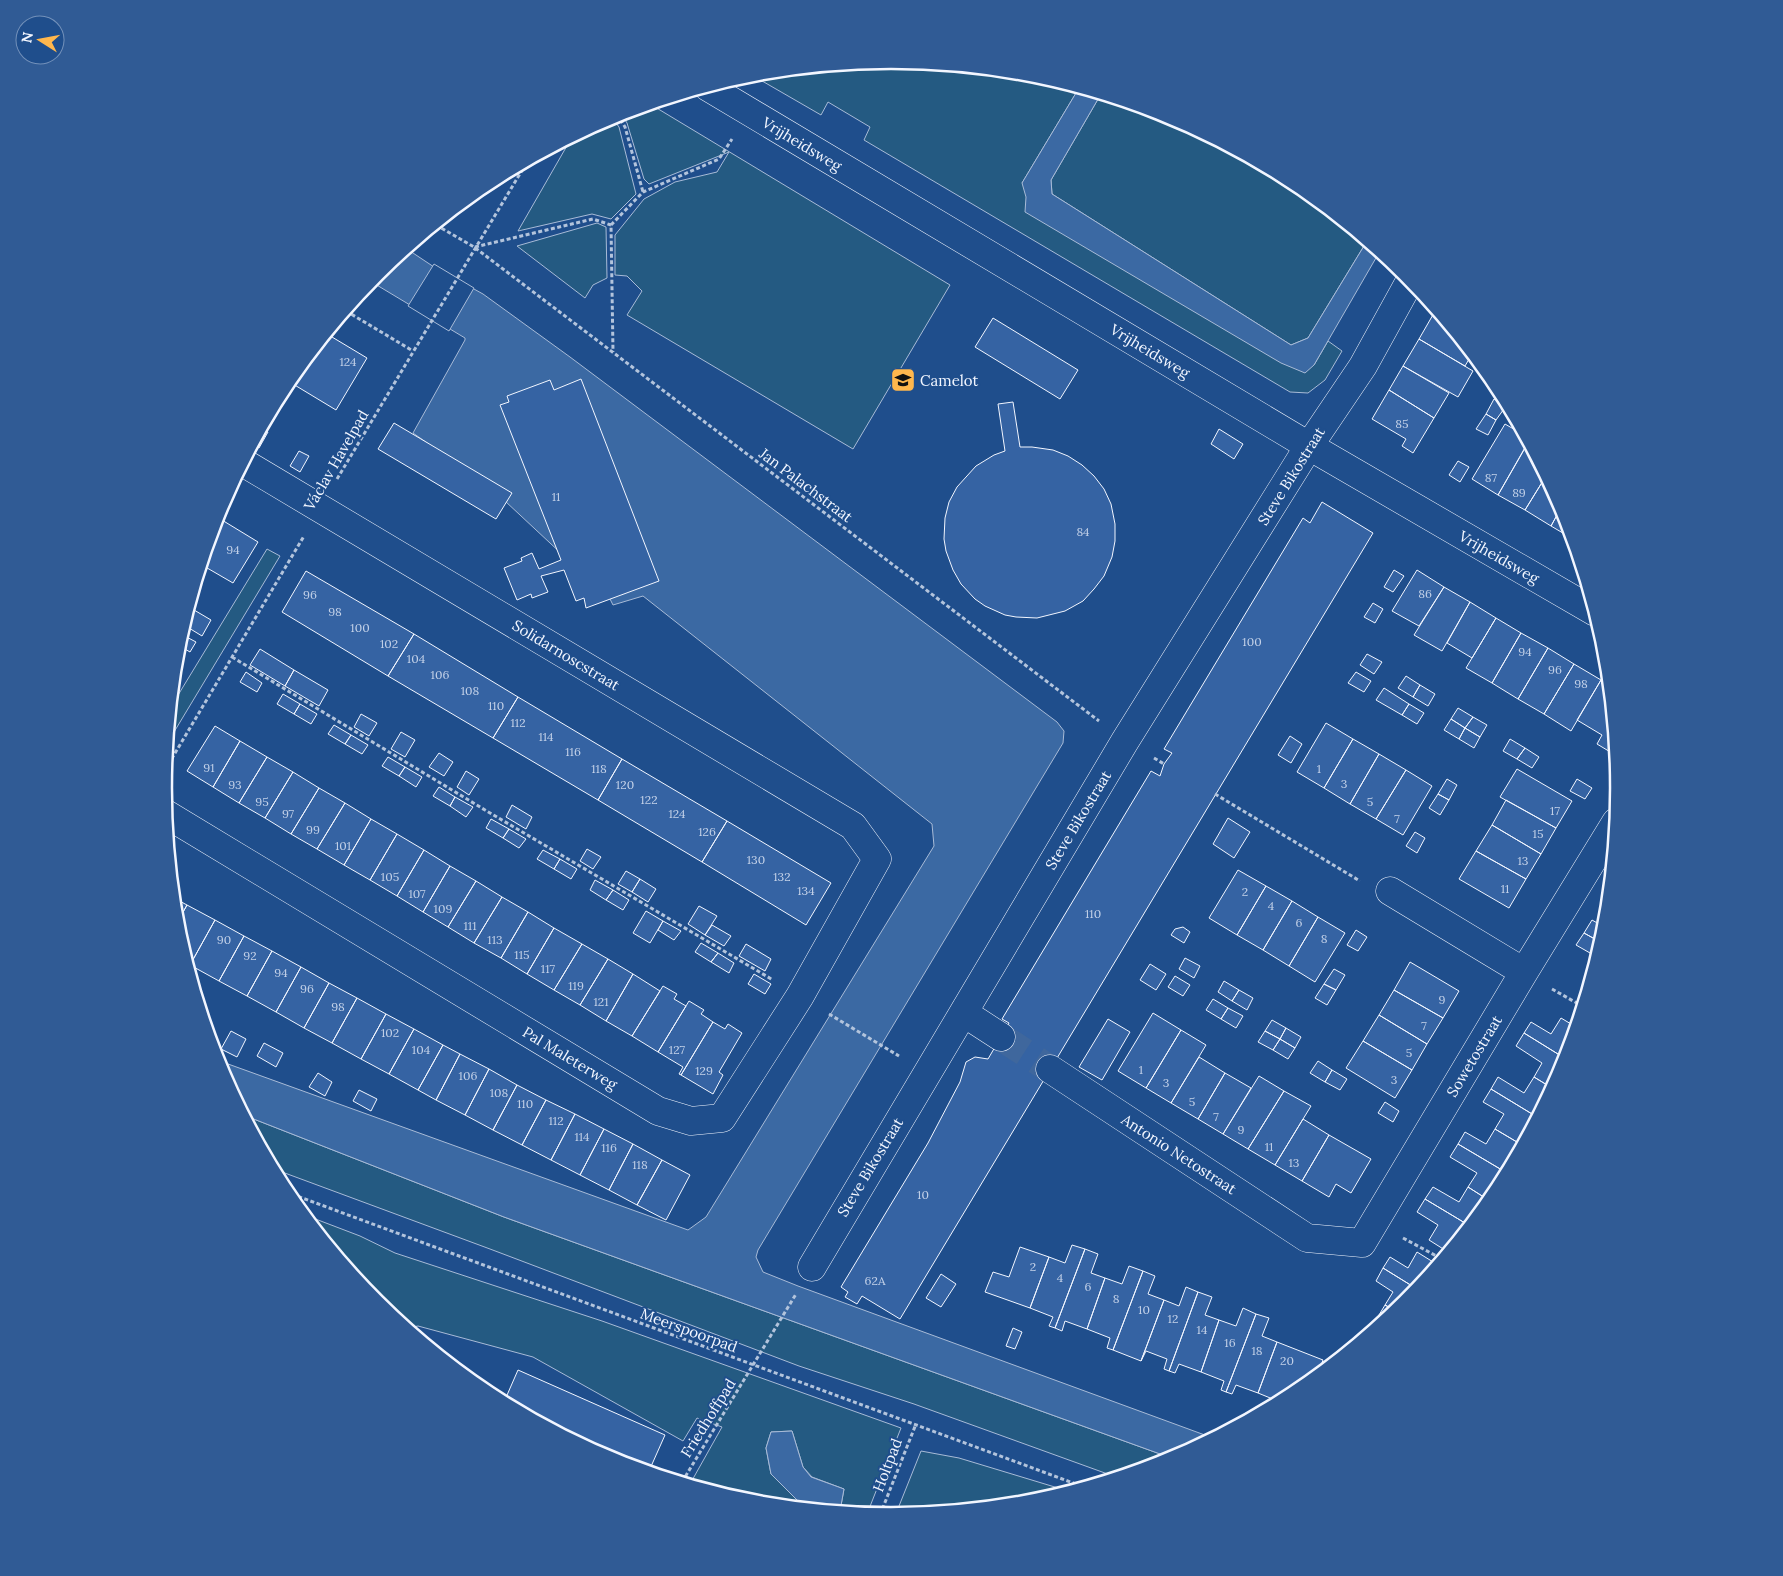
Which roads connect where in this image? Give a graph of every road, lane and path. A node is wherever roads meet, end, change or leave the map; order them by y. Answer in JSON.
{"nodes":[{"id":1,"x":714,"y":91,"type":"edge"},
{"id":2,"x":749,"y":112,"type":"junction"},
{"id":3,"x":621,"y":121,"type":"edge"},
{"id":4,"x":519,"y":173,"type":"edge"},
{"id":5,"x":642,"y":192,"type":"junction"},
{"id":6,"x":611,"y":224,"type":"junction"},
{"id":7,"x":441,"y":227,"type":"edge"},
{"id":8,"x":474,"y":248,"type":"junction"},
{"id":9,"x":1408,"y":287,"type":"edge"},
{"id":10,"x":352,"y":313,"type":"edge"},
{"id":11,"x":413,"y":351,"type":"junction"},
{"id":12,"x":613,"y":352,"type":"junction"},
{"id":13,"x":1309,"y":446,"type":"junction"},
{"id":14,"x":248,"y":466,"type":"edge"},
{"id":15,"x":320,"y":509,"type":"junction"},
{"id":16,"x":1587,"y":608,"type":"edge"},
{"id":17,"x":232,"y":657,"type":"junction"},
{"id":18,"x":1125,"y":741,"type":"junction"},
{"id":19,"x":173,"y":756,"type":"edge"},
{"id":20,"x":1215,"y":794,"type":"dead end"},
{"id":21,"x":173,"y":818,"type":"edge"},
{"id":22,"x":1609,"y":833,"type":"edge"},
{"id":23,"x":877,"y":859,"type":"joint"},
{"id":24,"x":1390,"y":891,"type":"joint"},
{"id":25,"x":1524,"y":972,"type":"junction"},
{"id":26,"x":808,"y":1001,"type":"junction"},
{"id":27,"x":964,"y":1013,"type":"junction"},
{"id":28,"x":1001,"y":1037,"type":"tunnel mouth"},
{"id":29,"x":895,"y":1053,"type":"dead end"},
{"id":30,"x":1050,"y":1070,"type":"tunnel mouth"},
{"id":31,"x":300,"y":1197,"type":"edge"},
{"id":32,"x":1374,"y":1222,"type":"junction"},
{"id":33,"x":1307,"y":1238,"type":"joint"},
{"id":34,"x":1436,"y":1257,"type":"edge"},
{"id":35,"x":812,"y":1267,"type":"joint"},
{"id":36,"x":754,"y":1366,"type":"junction"},
{"id":37,"x":916,"y":1424,"type":"junction"},
{"id":38,"x":685,"y":1477,"type":"edge"},
{"id":39,"x":1075,"y":1484,"type":"edge"},
{"id":40,"x":883,"y":1507,"type":"edge"}],
"edges":[{"from":1,"to":2,"type":"street","name":"Vrijheidsweg"},
{"from":2,"to":5,"type":"path"},
{"from":2,"to":13,"type":"street","name":"Vrijheidsweg"},
{"from":3,"to":5,"type":"path"},
{"from":4,"to":8,"type":"path","name":"Václav Havelpad"},
{"from":5,"to":6,"type":"path"},
{"from":6,"to":8,"type":"path"},
{"from":6,"to":12,"type":"path"},
{"from":7,"to":8,"type":"path","name":"Jan Palachstraat"},
{"from":8,"to":11,"type":"path","name":"Václav Havelpad"},
{"from":8,"to":12,"type":"path","name":"Jan Palachstraat"},
{"from":9,"to":13,"type":"street","name":"Steve Bikostraat"},
{"from":10,"to":11,"type":"path"},
{"from":11,"to":15,"type":"path","name":"Václav Havelpad"},
{"from":12,"to":18,"type":"path","name":"Jan Palachstraat"},
{"from":13,"to":16,"type":"street","name":"Vrijheidsweg"},
{"from":13,"to":18,"type":"street","name":"Steve Bikostraat"},
{"from":14,"to":15,"type":"street","name":"Solidarnoscstraat"},
{"from":15,"to":17,"type":"path","name":"Václav Havelpad"},
{"from":15,"to":23,"type":"street","name":"Solidarnoscstraat"},
{"from":17,"to":19,"type":"path","name":"Václav Havelpad"},
{"from":17,"to":26,"type":"path"},
{"from":18,"to":27,"type":"street","name":"Steve Bikostraat"},
{"from":20,"to":24,"type":"path"},
{"from":21,"to":26,"type":"street","name":"Pal Maleterweg"},
{"from":22,"to":25,"type":"street","name":"Sowetostraat"},
{"from":23,"to":26,"type":"street","name":"Pal Maleterweg"},
{"from":24,"to":25,"type":"street"},
{"from":25,"to":32,"type":"street","name":"Sowetostraat"},
{"from":26,"to":29,"type":"path"},
{"from":27,"to":28,"type":"street"},
{"from":27,"to":35,"type":"street","name":"Steve Bikostraat"},
{"from":30,"to":33,"type":"street","name":"Antonio Netostraat"},
{"from":31,"to":36,"type":"path","name":"Meerspoorpad"},
{"from":32,"to":33,"type":"street","name":"Sowetostraat"},
{"from":32,"to":34,"type":"path"},
{"from":35,"to":36,"type":"path"},
{"from":36,"to":37,"type":"path","name":"Meerspoorpad"},
{"from":36,"to":38,"type":"path","name":"Friedhoffpad"},
{"from":37,"to":39,"type":"path","name":"Meerspoorpad"},
{"from":37,"to":40,"type":"path","name":"Holtpad"}]}
